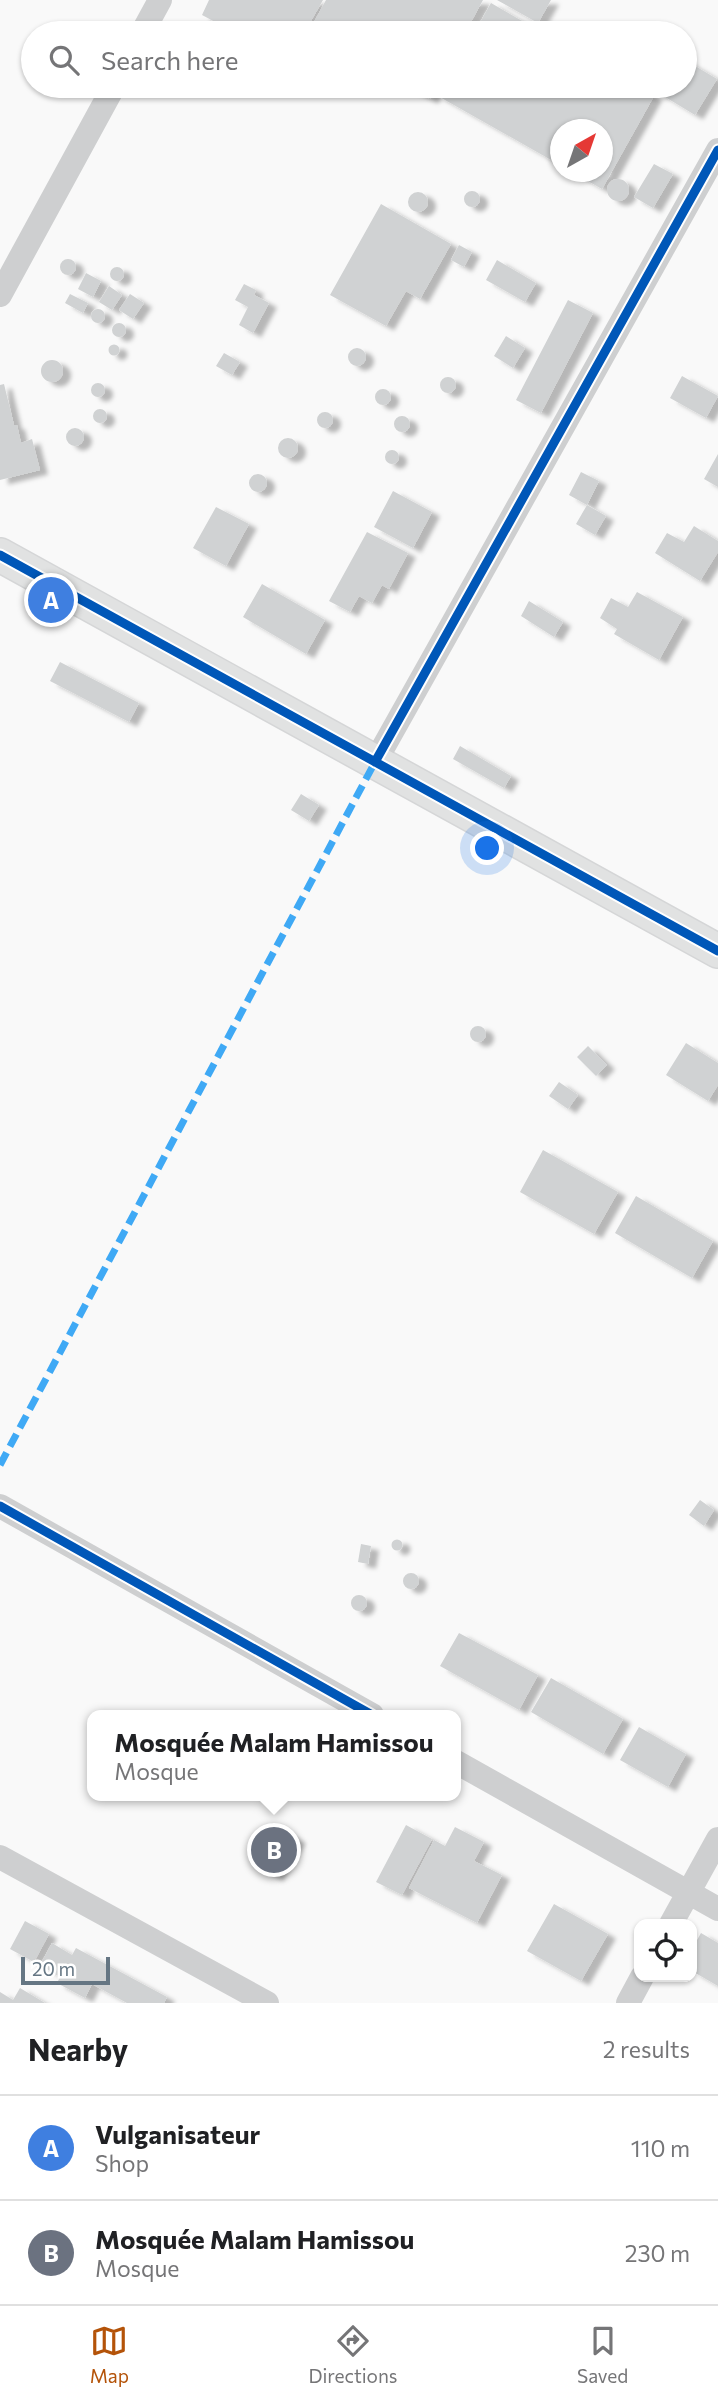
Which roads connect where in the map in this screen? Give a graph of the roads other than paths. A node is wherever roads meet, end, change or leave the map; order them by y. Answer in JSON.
{"nodes":[{"id":1,"x":160,"y":0,"type":"edge"},
{"id":2,"x":149,"y":21,"type":"edge"},
{"id":3,"x":107,"y":98,"type":"edge"},
{"id":4,"x":718,"y":150,"type":"edge"},
{"id":5,"x":0,"y":295,"type":"edge"},
{"id":6,"x":0,"y":555,"type":"edge"},
{"id":7,"x":375,"y":762,"type":"junction"},
{"id":8,"x":718,"y":951,"type":"edge"},
{"id":9,"x":0,"y":1506,"type":"edge"},
{"id":10,"x":363,"y":1710,"type":"edge"},
{"id":11,"x":461,"y":1765,"type":"edge"},
{"id":12,"x":718,"y":1839,"type":"edge"},
{"id":13,"x":0,"y":1857,"type":"edge"},
{"id":14,"x":688,"y":1893,"type":"junction"},
{"id":15,"x":718,"y":1909,"type":"edge"},
{"id":16,"x":674,"y":1919,"type":"edge"},
{"id":17,"x":639,"y":1982,"type":"edge"},
{"id":18,"x":256,"y":2000,"type":"edge"},
{"id":19,"x":628,"y":2003,"type":"edge"}],
"edges":[{"from":1,"to":2,"type":"street"},
{"from":3,"to":5,"type":"street"},
{"from":4,"to":7,"type":"street"},
{"from":6,"to":7,"type":"street"},
{"from":7,"to":8,"type":"street"},
{"from":9,"to":10,"type":"street"},
{"from":11,"to":14,"type":"street"},
{"from":12,"to":14,"type":"street"},
{"from":13,"to":18,"type":"street"},
{"from":14,"to":15,"type":"street"},
{"from":14,"to":16,"type":"street"},
{"from":17,"to":19,"type":"street"}]}
